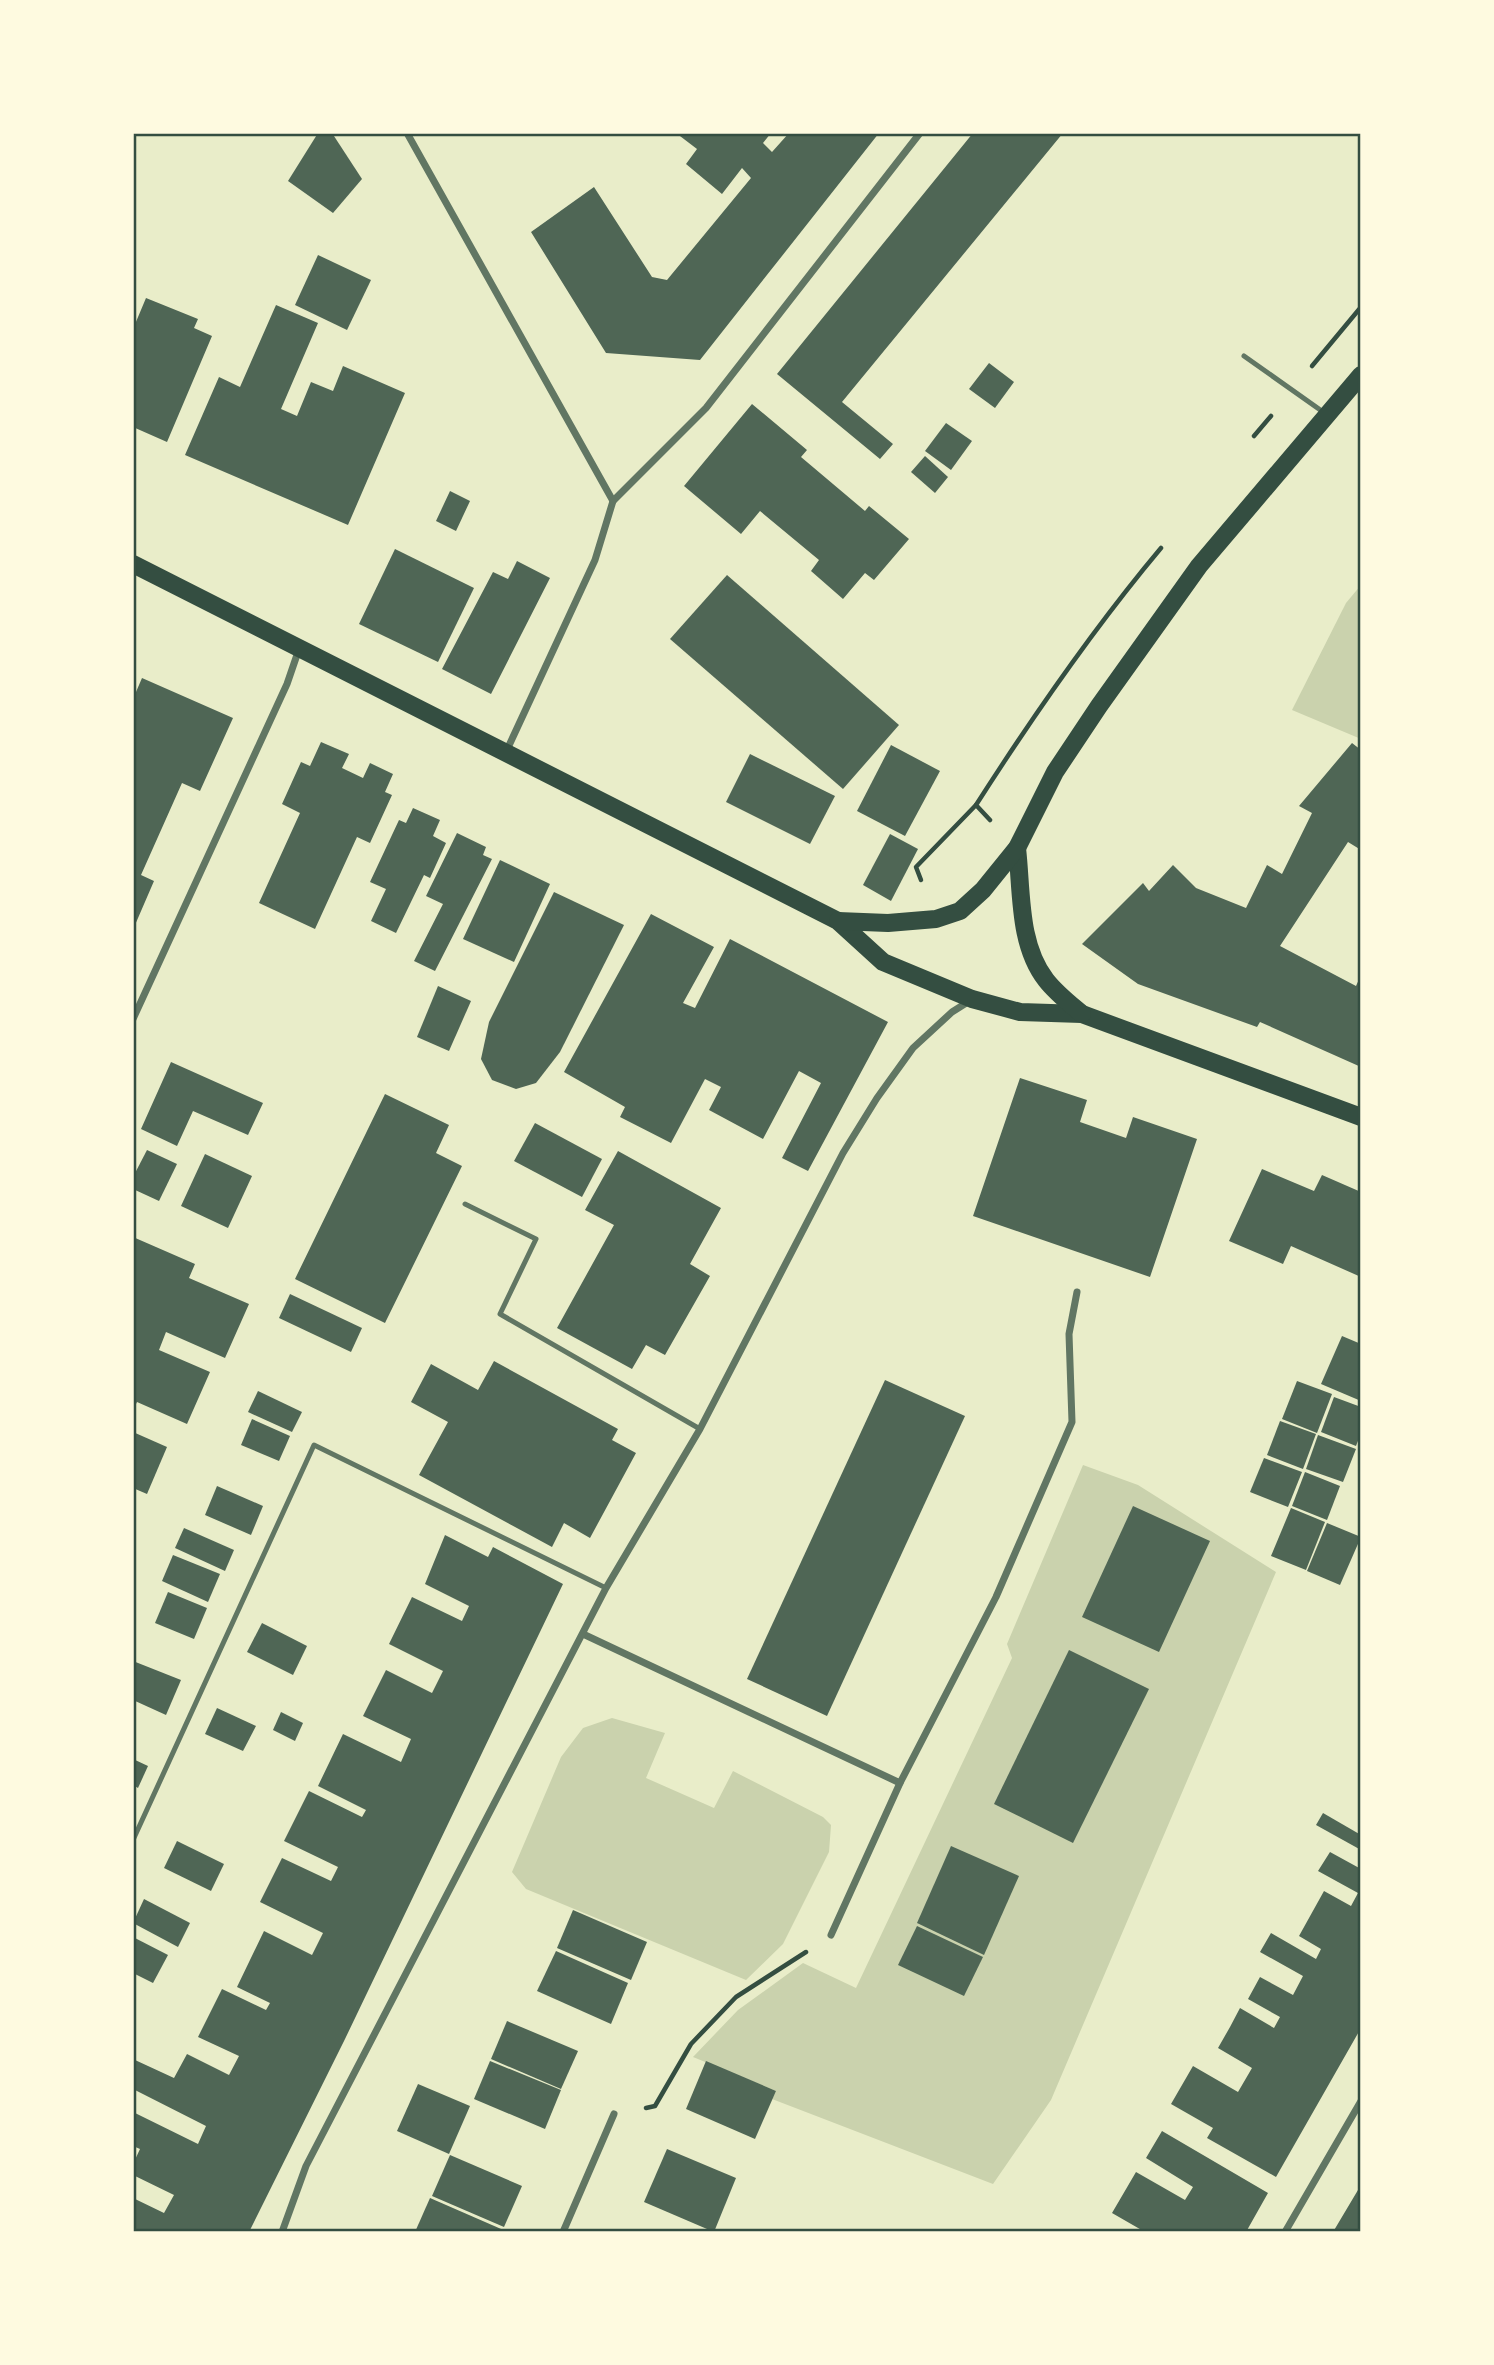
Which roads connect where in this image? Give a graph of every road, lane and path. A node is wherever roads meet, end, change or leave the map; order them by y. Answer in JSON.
{"nodes":[{"id":1,"x":407,"y":133,"type":"edge"},
{"id":2,"x":920,"y":133,"type":"edge"},
{"id":3,"x":1244,"y":356,"type":"dead end"},
{"id":4,"x":1361,"y":375,"type":"edge"},
{"id":5,"x":1329,"y":415,"type":"junction"},
{"id":6,"x":613,"y":501,"type":"junction"},
{"id":7,"x":133,"y":564,"type":"edge"},
{"id":8,"x":300,"y":646,"type":"junction"},
{"id":9,"x":506,"y":752,"type":"junction"},
{"id":10,"x":976,"y":805,"type":"dead end"},
{"id":11,"x":1017,"y":848,"type":"junction"},
{"id":12,"x":936,"y":919,"type":"junction"},
{"id":13,"x":838,"y":920,"type":"junction"},
{"id":14,"x":972,"y":999,"type":"junction"},
{"id":15,"x":1082,"y":1014,"type":"junction"},
{"id":16,"x":133,"y":1018,"type":"edge"},
{"id":17,"x":1361,"y":1117,"type":"edge"},
{"id":18,"x":465,"y":1204,"type":"dead end"},
{"id":19,"x":1077,"y":1292,"type":"dead end"},
{"id":20,"x":700,"y":1429,"type":"junction"},
{"id":21,"x":606,"y":1588,"type":"junction"},
{"id":22,"x":583,"y":1634,"type":"junction"},
{"id":23,"x":900,"y":1783,"type":"junction"},
{"id":24,"x":133,"y":1840,"type":"edge"},
{"id":25,"x":831,"y":1935,"type":"joint"},
{"id":26,"x":1361,"y":2101,"type":"edge"},
{"id":27,"x":614,"y":2114,"type":"joint"},
{"id":28,"x":282,"y":2232,"type":"edge"},
{"id":29,"x":563,"y":2232,"type":"edge"},
{"id":30,"x":1284,"y":2232,"type":"edge"}],
"edges":[{"from":1,"to":6,"type":"street"},
{"from":2,"to":6,"type":"street"},
{"from":3,"to":5,"type":"lane"},
{"from":4,"to":5,"type":"main road"},
{"from":5,"to":11,"type":"main road"},
{"from":6,"to":9,"type":"street"},
{"from":7,"to":8,"type":"main road"},
{"from":8,"to":9,"type":"main road"},
{"from":8,"to":16,"type":"street"},
{"from":9,"to":13,"type":"main road"},
{"from":10,"to":12,"type":"path"},
{"from":11,"to":12,"type":"main road"},
{"from":11,"to":15,"type":"main road"},
{"from":12,"to":13,"type":"main road"},
{"from":13,"to":14,"type":"main road"},
{"from":14,"to":15,"type":"main road"},
{"from":14,"to":20,"type":"street"},
{"from":15,"to":17,"type":"main road"},
{"from":18,"to":20,"type":"lane"},
{"from":19,"to":23,"type":"street"},
{"from":20,"to":21,"type":"street"},
{"from":21,"to":22,"type":"street"},
{"from":21,"to":24,"type":"lane"},
{"from":22,"to":23,"type":"street"},
{"from":22,"to":28,"type":"street"},
{"from":23,"to":25,"type":"street"},
{"from":25,"to":27,"type":"path"},
{"from":26,"to":30,"type":"street"},
{"from":27,"to":29,"type":"street"}]}
